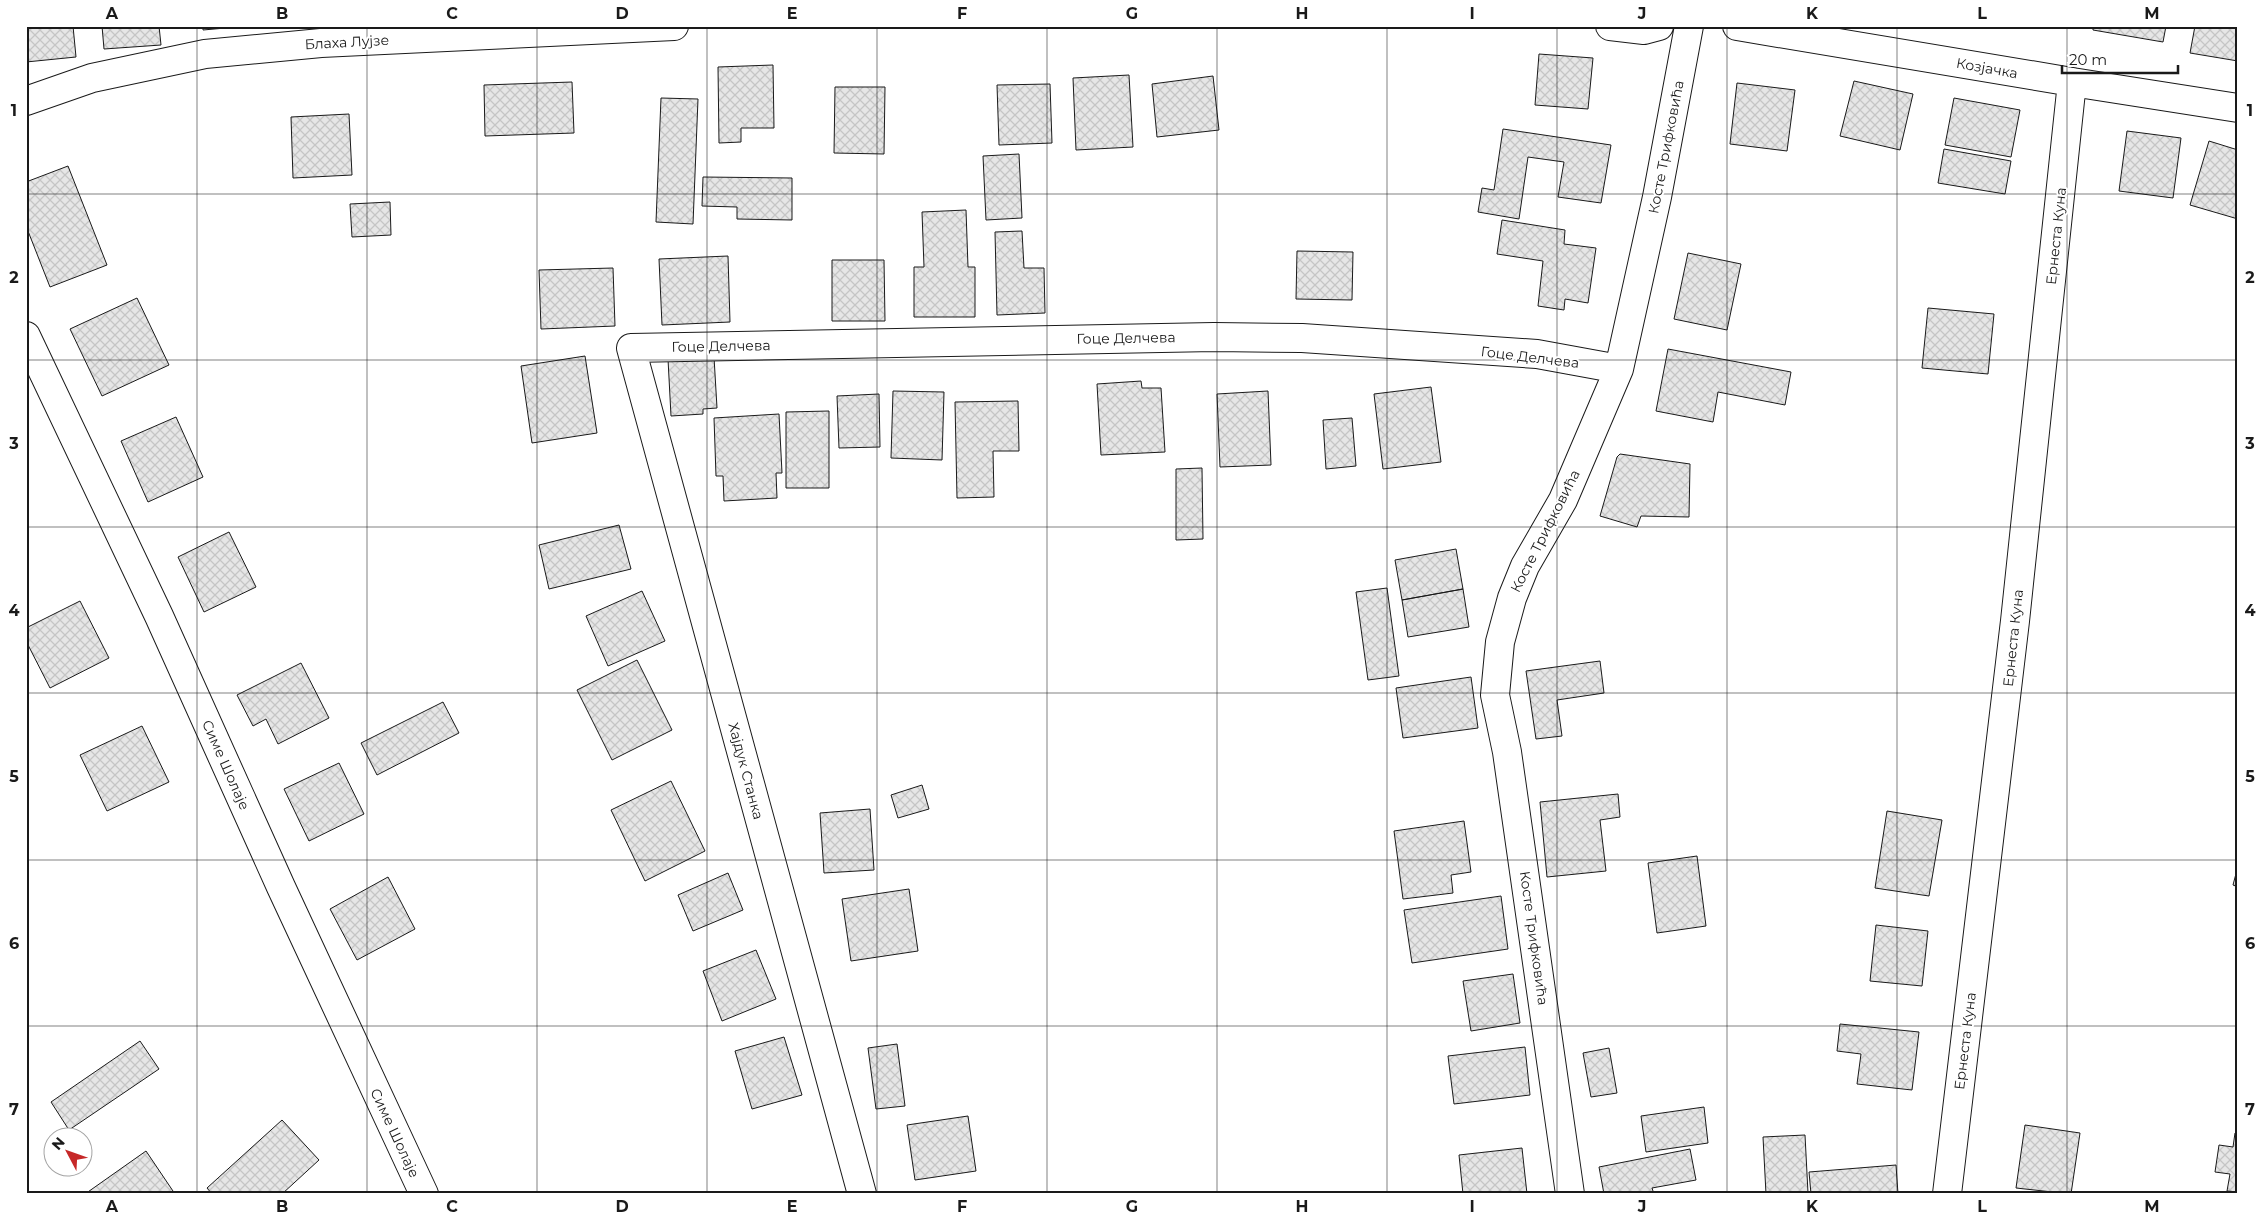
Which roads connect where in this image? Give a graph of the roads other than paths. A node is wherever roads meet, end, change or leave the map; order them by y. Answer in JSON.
{"nodes":[{"id":1,"x":674,"y":26,"type":"edge"},
{"id":2,"x":1610,"y":26,"type":"edge"},
{"id":3,"x":1658,"y":26,"type":"edge"},
{"id":4,"x":1689,"y":26,"type":"edge"},
{"id":5,"x":1738,"y":26,"type":"edge"},
{"id":6,"x":2072,"y":82,"type":"junction"},
{"id":7,"x":26,"y":101,"type":"edge"},
{"id":8,"x":2238,"y":108,"type":"edge"},
{"id":9,"x":26,"y":336,"type":"edge"},
{"id":10,"x":631,"y":348,"type":"joint"},
{"id":11,"x":1619,"y":369,"type":"junction"},
{"id":12,"x":424,"y":1194,"type":"edge"},
{"id":13,"x":862,"y":1194,"type":"edge"},
{"id":14,"x":1570,"y":1194,"type":"edge"},
{"id":15,"x":1947,"y":1194,"type":"edge"}],
"edges":[{"from":1,"to":7,"type":"street","name":"Блаха Лујзе"},
{"from":2,"to":3,"type":"street"},
{"from":4,"to":11,"type":"street","name":"Косте Трифковића"},
{"from":5,"to":6,"type":"street","name":"Козјачка"},
{"from":6,"to":8,"type":"street","name":"Козјачка"},
{"from":6,"to":15,"type":"street","name":"Ернеста Куна"},
{"from":9,"to":12,"type":"street","name":"Симе Шолаје"},
{"from":10,"to":11,"type":"street","name":"Гоце Делчева"},
{"from":10,"to":13,"type":"street","name":"Хајдук Станка"},
{"from":11,"to":14,"type":"street","name":"Косте Трифковића"}]}
